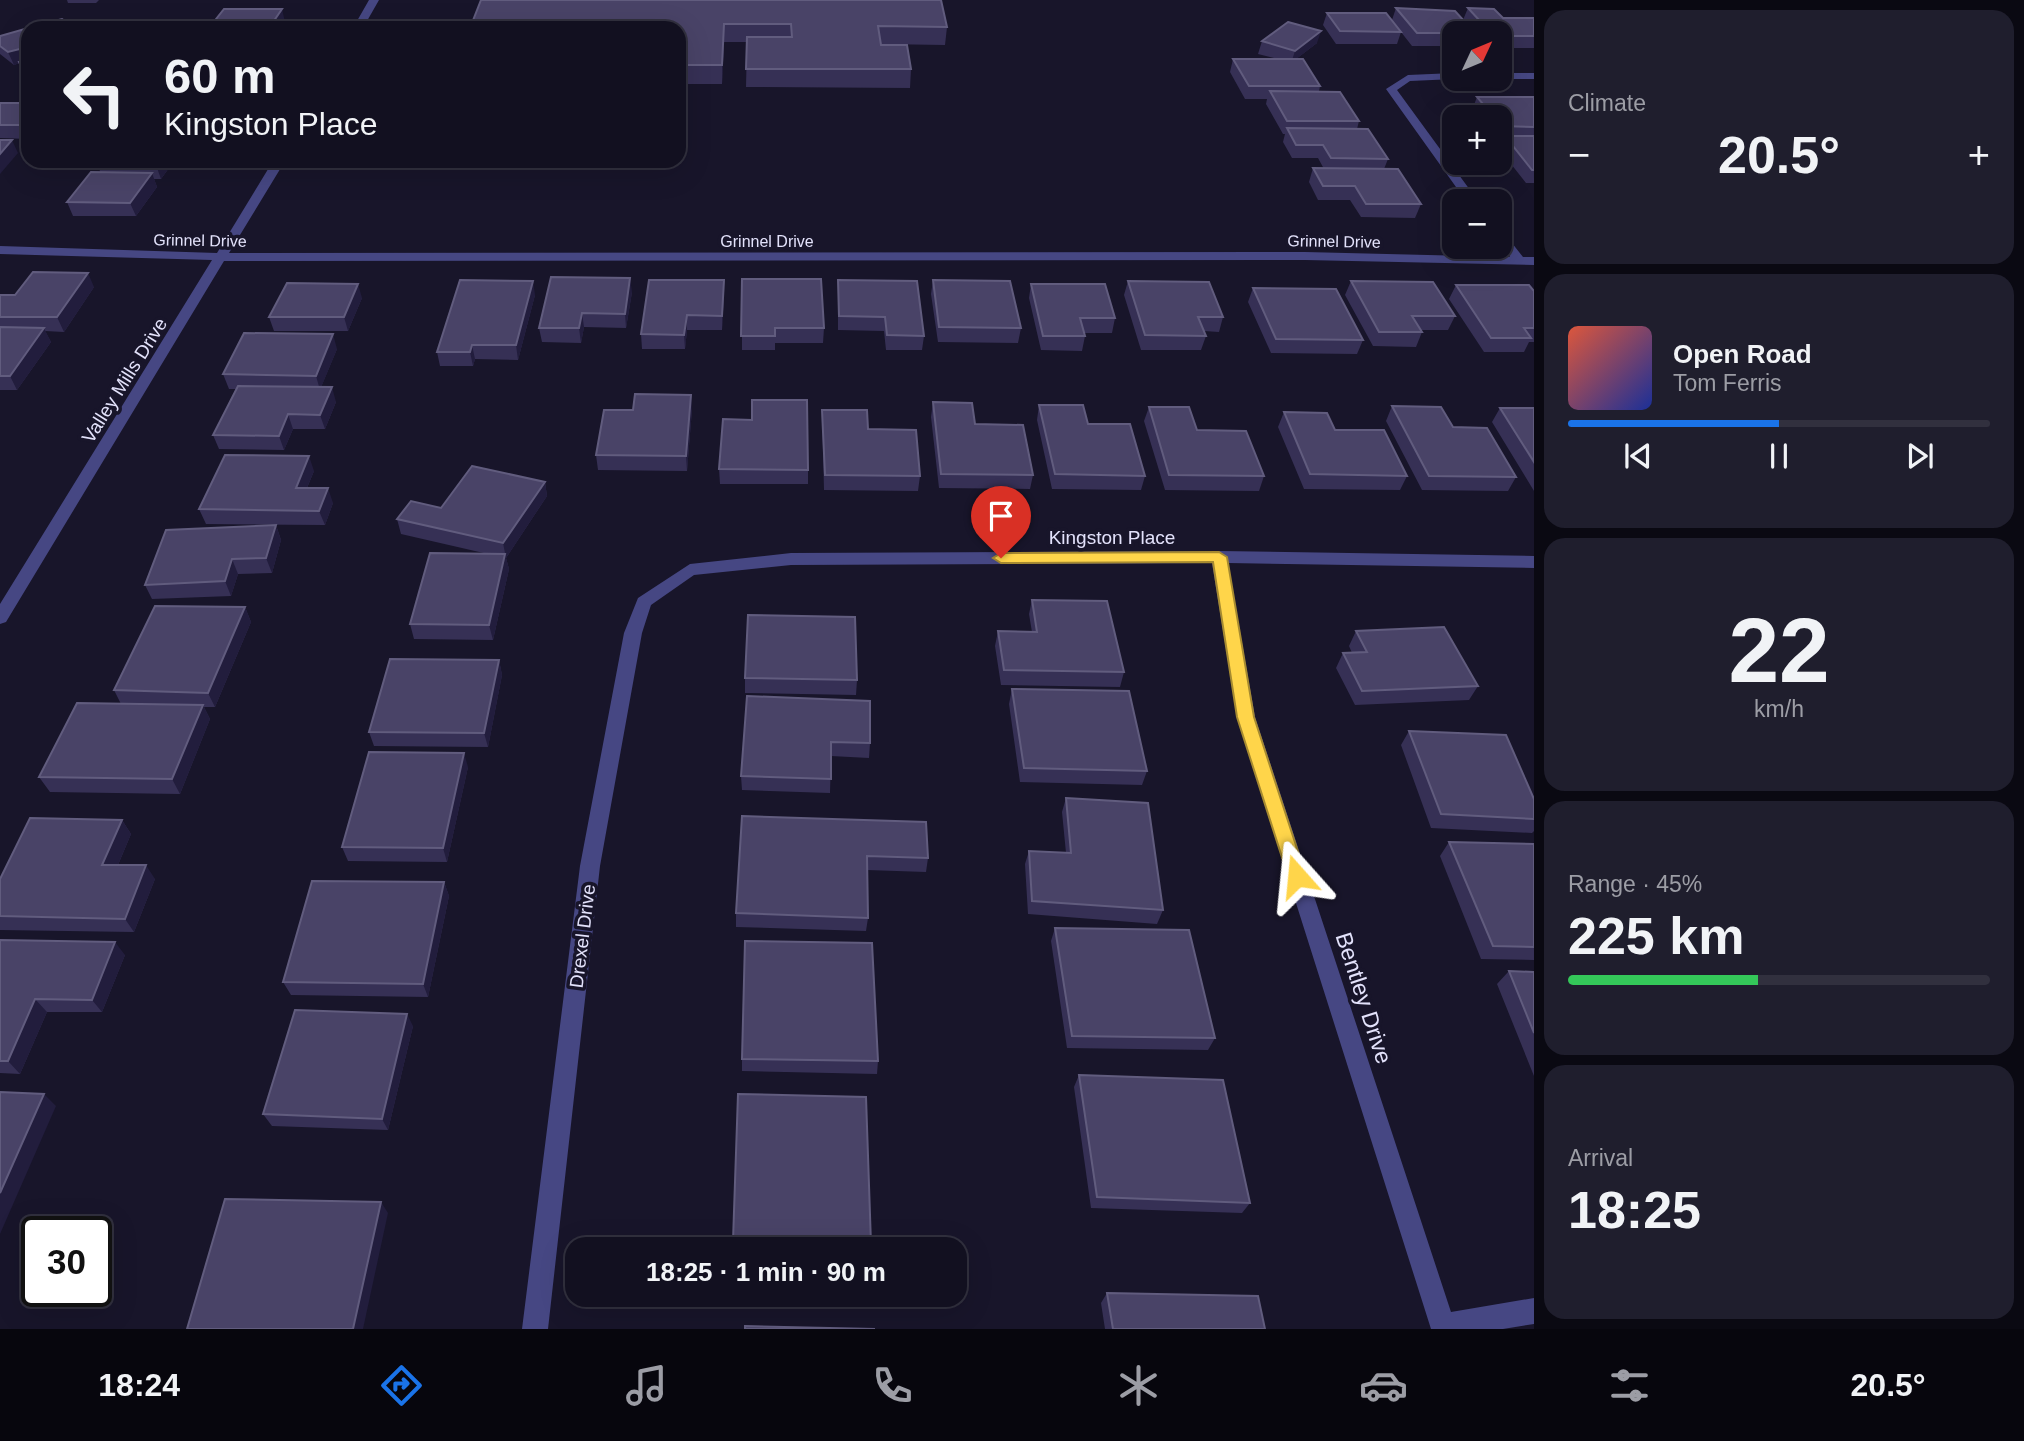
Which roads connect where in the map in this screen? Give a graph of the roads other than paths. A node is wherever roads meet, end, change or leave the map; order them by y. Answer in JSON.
{"nodes":[{"id":1,"x":374,"y":0,"type":"edge"},
{"id":2,"x":362,"y":21,"type":"edge"},
{"id":3,"x":1512,"y":76,"type":"edge"},
{"id":4,"x":1534,"y":76,"type":"edge"},
{"id":5,"x":1442,"y":77,"type":"edge"},
{"id":6,"x":275,"y":168,"type":"edge"},
{"id":7,"x":1463,"y":189,"type":"edge"},
{"id":8,"x":0,"y":250,"type":"edge"},
{"id":9,"x":1512,"y":251,"type":"edge"},
{"id":10,"x":222,"y":257,"type":"junction"},
{"id":11,"x":1520,"y":261,"type":"junction"},
{"id":12,"x":1534,"y":261,"type":"edge"},
{"id":13,"x":1219,"y":557,"type":"junction"},
{"id":14,"x":1534,"y":562,"type":"edge"},
{"id":15,"x":690,"y":570,"type":"joint"},
{"id":16,"x":0,"y":618,"type":"edge"},
{"id":17,"x":1534,"y":1311,"type":"edge"},
{"id":18,"x":1444,"y":1327,"type":"edge"},
{"id":19,"x":535,"y":1329,"type":"edge"}],
"edges":[{"from":1,"to":2,"type":"street"},
{"from":3,"to":4,"type":"street"},
{"from":5,"to":7,"type":"street"},
{"from":6,"to":10,"type":"street","name":"Valley Mills Drive"},
{"from":8,"to":10,"type":"street","name":"Grinnel Drive"},
{"from":9,"to":11,"type":"street"},
{"from":10,"to":11,"type":"street","name":"Grinnel Drive"},
{"from":10,"to":16,"type":"street","name":"Valley Mills Drive"},
{"from":11,"to":12,"type":"street","name":"Grinnel Drive"},
{"from":13,"to":14,"type":"street","name":"Kingston Place"},
{"from":13,"to":15,"type":"street","name":"Kingston Place"},
{"from":13,"to":18,"type":"street","name":"Bentley Drive"},
{"from":15,"to":19,"type":"street","name":"Drexel Drive"},
{"from":17,"to":18,"type":"street"}]}
